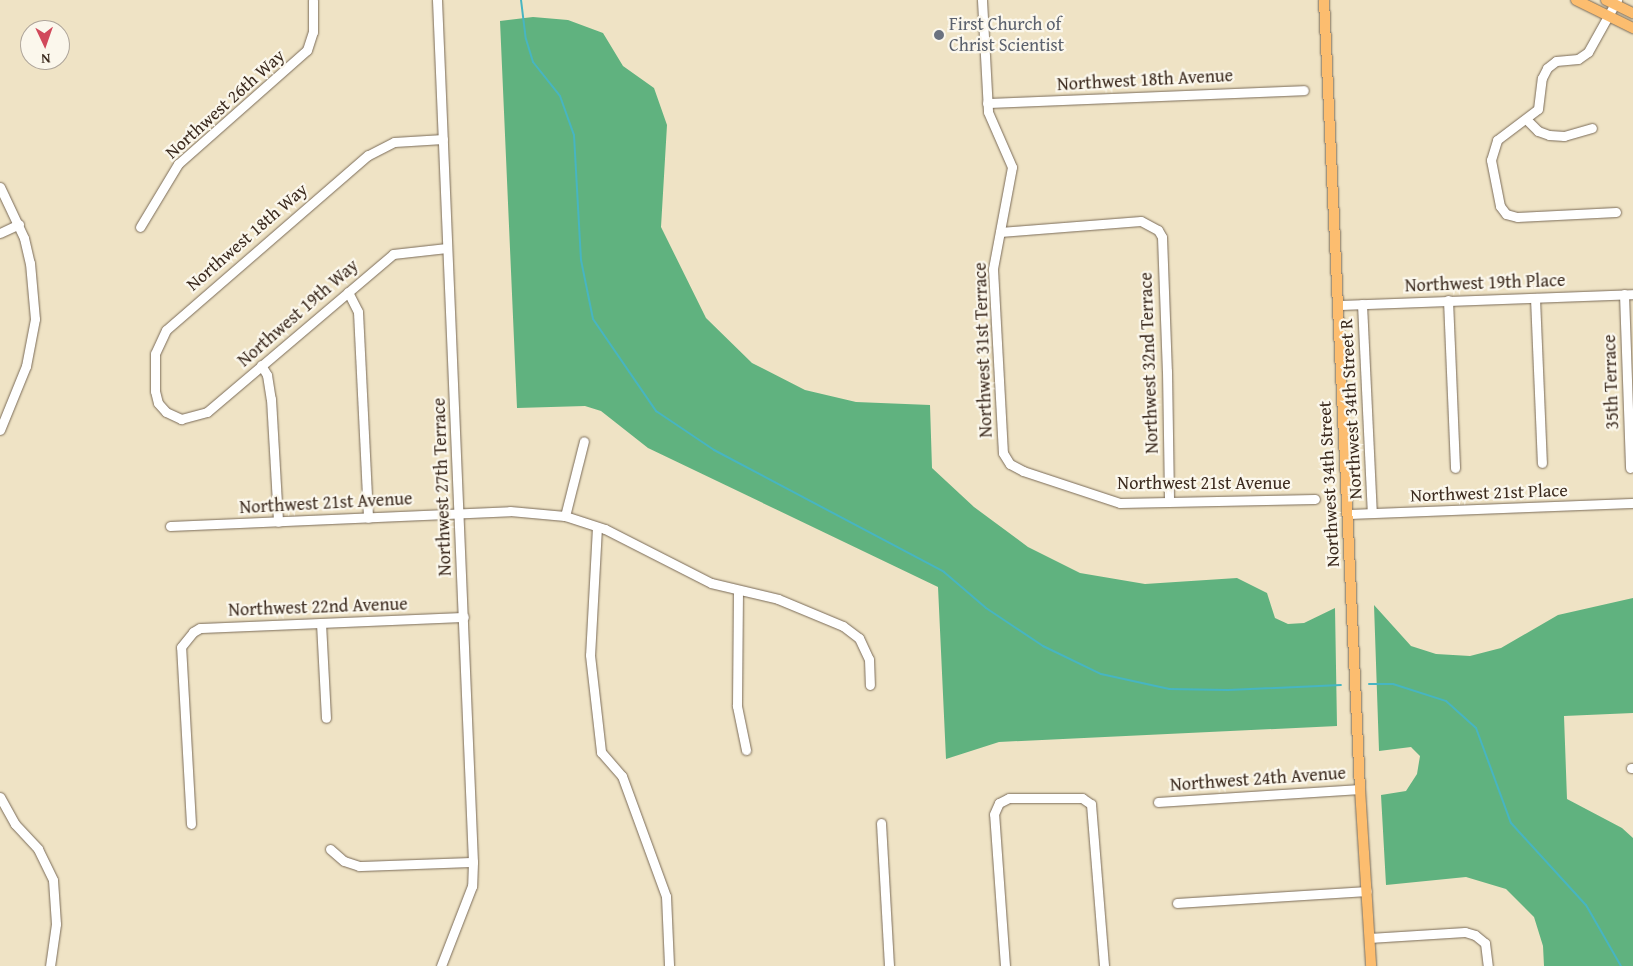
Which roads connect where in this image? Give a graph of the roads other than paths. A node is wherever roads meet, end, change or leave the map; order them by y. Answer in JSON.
{"nodes":[{"id":1,"x":313,"y":0,"type":"edge"},
{"id":2,"x":437,"y":0,"type":"edge"},
{"id":3,"x":982,"y":0,"type":"edge"},
{"id":4,"x":1324,"y":0,"type":"edge"},
{"id":5,"x":1576,"y":0,"type":"edge"},
{"id":6,"x":1612,"y":1,"type":"edge"},
{"id":7,"x":1633,"y":13,"type":"edge"},
{"id":8,"x":1609,"y":16,"type":"junction"},
{"id":9,"x":1633,"y":28,"type":"edge"},
{"id":10,"x":1304,"y":90,"type":"dead end"},
{"id":11,"x":987,"y":103,"type":"junction"},
{"id":12,"x":1526,"y":120,"type":"junction"},
{"id":13,"x":1592,"y":128,"type":"dead end"},
{"id":14,"x":443,"y":139,"type":"junction"},
{"id":15,"x":0,"y":187,"type":"edge"},
{"id":16,"x":1616,"y":212,"type":"dead end"},
{"id":17,"x":19,"y":224,"type":"junction"},
{"id":18,"x":140,"y":227,"type":"dead end"},
{"id":19,"x":1000,"y":232,"type":"junction"},
{"id":20,"x":0,"y":233,"type":"edge"},
{"id":21,"x":447,"y":248,"type":"junction"},
{"id":22,"x":348,"y":292,"type":"junction"},
{"id":23,"x":1628,"y":294,"type":"edge"},
{"id":24,"x":1535,"y":298,"type":"junction"},
{"id":25,"x":1448,"y":300,"type":"junction"},
{"id":26,"x":1362,"y":304,"type":"junction"},
{"id":27,"x":1338,"y":305,"type":"junction"},
{"id":28,"x":261,"y":365,"type":"junction"},
{"id":29,"x":3,"y":412,"type":"edge"},
{"id":30,"x":176,"y":418,"type":"joint"},
{"id":31,"x":0,"y":430,"type":"edge"},
{"id":32,"x":584,"y":441,"type":"dead end"},
{"id":33,"x":1542,"y":462,"type":"dead end"},
{"id":34,"x":1010,"y":464,"type":"joint"},
{"id":35,"x":1455,"y":468,"type":"dead end"},
{"id":36,"x":1630,"y":468,"type":"dead end"},
{"id":37,"x":1315,"y":499,"type":"dead end"},
{"id":38,"x":1169,"y":501,"type":"junction"},
{"id":39,"x":1633,"y":503,"type":"edge"},
{"id":40,"x":459,"y":513,"type":"junction"},
{"id":41,"x":1372,"y":513,"type":"junction"},
{"id":42,"x":1347,"y":514,"type":"junction"},
{"id":43,"x":565,"y":516,"type":"junction"},
{"id":44,"x":368,"y":518,"type":"junction"},
{"id":45,"x":278,"y":522,"type":"junction"},
{"id":46,"x":170,"y":526,"type":"dead end"},
{"id":47,"x":597,"y":527,"type":"junction"},
{"id":48,"x":738,"y":590,"type":"junction"},
{"id":49,"x":464,"y":617,"type":"junction"},
{"id":50,"x":321,"y":623,"type":"junction"},
{"id":51,"x":870,"y":684,"type":"dead end"},
{"id":52,"x":326,"y":718,"type":"dead end"},
{"id":53,"x":746,"y":750,"type":"dead end"},
{"id":54,"x":1360,"y":789,"type":"junction"},
{"id":55,"x":0,"y":797,"type":"edge"},
{"id":56,"x":1158,"y":802,"type":"dead end"},
{"id":57,"x":881,"y":823,"type":"dead end"},
{"id":58,"x":191,"y":824,"type":"dead end"},
{"id":59,"x":330,"y":849,"type":"dead end"},
{"id":60,"x":473,"y":862,"type":"junction"},
{"id":61,"x":1366,"y":891,"type":"junction"},
{"id":62,"x":1176,"y":903,"type":"dead end"},
{"id":63,"x":1369,"y":938,"type":"junction"},
{"id":64,"x":50,"y":966,"type":"edge"},
{"id":65,"x":441,"y":966,"type":"edge"},
{"id":66,"x":669,"y":966,"type":"edge"},
{"id":67,"x":889,"y":966,"type":"edge"},
{"id":68,"x":1005,"y":966,"type":"edge"},
{"id":69,"x":1104,"y":966,"type":"edge"},
{"id":70,"x":1371,"y":966,"type":"edge"},
{"id":71,"x":1488,"y":966,"type":"edge"}],
"edges":[{"from":1,"to":18,"type":"street","name":"Northwest 26th Way"},
{"from":2,"to":14,"type":"street","name":"Northwest 27th Terrace"},
{"from":3,"to":11,"type":"street","name":"Northwest 31st Terrace"},
{"from":4,"to":27,"type":"main road","name":"Northwest 34th Street"},
{"from":5,"to":8,"type":"main road"},
{"from":6,"to":7,"type":"main road"},
{"from":6,"to":8,"type":"street"},
{"from":8,"to":9,"type":"main road"},
{"from":8,"to":12,"type":"street"},
{"from":10,"to":11,"type":"street","name":"Northwest 18th Avenue"},
{"from":11,"to":19,"type":"street","name":"Northwest 31st Terrace"},
{"from":12,"to":13,"type":"street"},
{"from":12,"to":16,"type":"street"},
{"from":14,"to":21,"type":"street","name":"Northwest 27th Terrace"},
{"from":14,"to":30,"type":"street","name":"Northwest 18th Way"},
{"from":15,"to":17,"type":"street"},
{"from":17,"to":20,"type":"street"},
{"from":17,"to":29,"type":"street"},
{"from":19,"to":34,"type":"street","name":"Northwest 31st Terrace"},
{"from":19,"to":38,"type":"street","name":"Northwest 32nd Terrace"},
{"from":21,"to":22,"type":"street","name":"Northwest 19th Way"},
{"from":21,"to":40,"type":"street","name":"Northwest 27th Terrace"},
{"from":22,"to":28,"type":"street","name":"Northwest 19th Way"},
{"from":22,"to":44,"type":"street"},
{"from":23,"to":24,"type":"street","name":"Northwest 19th Place"},
{"from":23,"to":36,"type":"street","name":"35th Terrace"},
{"from":24,"to":25,"type":"street","name":"Northwest 19th Place"},
{"from":24,"to":33,"type":"street"},
{"from":25,"to":26,"type":"street","name":"Northwest 19th Place"},
{"from":25,"to":35,"type":"street"},
{"from":26,"to":27,"type":"street","name":"Northwest 19th Place"},
{"from":26,"to":41,"type":"street","name":"Northwest 34th Street R"},
{"from":27,"to":42,"type":"main road","name":"Northwest 34th Street"},
{"from":28,"to":30,"type":"street","name":"Northwest 19th Way"},
{"from":28,"to":45,"type":"street"},
{"from":29,"to":31,"type":"street"},
{"from":32,"to":43,"type":"street"},
{"from":34,"to":38,"type":"street","name":"Northwest 21st Avenue"},
{"from":37,"to":38,"type":"street","name":"Northwest 21st Avenue"},
{"from":39,"to":41,"type":"street","name":"Northwest 21st Place"},
{"from":40,"to":43,"type":"street","name":"Northwest 21st Avenue"},
{"from":40,"to":44,"type":"street","name":"Northwest 21st Avenue"},
{"from":40,"to":49,"type":"street","name":"Northwest 27th Terrace"},
{"from":41,"to":42,"type":"street","name":"Northwest 21st Place"},
{"from":42,"to":54,"type":"main road","name":"Northwest 34th Street"},
{"from":43,"to":47,"type":"street","name":"Northwest 21st Avenue"},
{"from":44,"to":45,"type":"street","name":"Northwest 21st Avenue"},
{"from":45,"to":46,"type":"street","name":"Northwest 21st Avenue"},
{"from":47,"to":48,"type":"street","name":"Northwest 21st Avenue"},
{"from":47,"to":66,"type":"street"},
{"from":48,"to":51,"type":"street","name":"Northwest 21st Avenue"},
{"from":48,"to":53,"type":"street"},
{"from":49,"to":50,"type":"street","name":"Northwest 22nd Avenue"},
{"from":49,"to":60,"type":"street","name":"Northwest 27th Terrace"},
{"from":50,"to":52,"type":"street"},
{"from":50,"to":58,"type":"street","name":"Northwest 22nd Avenue"},
{"from":54,"to":56,"type":"street","name":"Northwest 24th Avenue"},
{"from":54,"to":61,"type":"main road","name":"Northwest 34th Street"},
{"from":55,"to":64,"type":"street"},
{"from":57,"to":67,"type":"street"},
{"from":59,"to":60,"type":"street"},
{"from":60,"to":65,"type":"street","name":"Northwest 27th Terrace"},
{"from":61,"to":62,"type":"street"},
{"from":61,"to":63,"type":"main road","name":"Northwest 34th Street"},
{"from":63,"to":70,"type":"main road","name":"Northwest 34th Street"},
{"from":63,"to":71,"type":"street"},
{"from":68,"to":69,"type":"street"}]}
